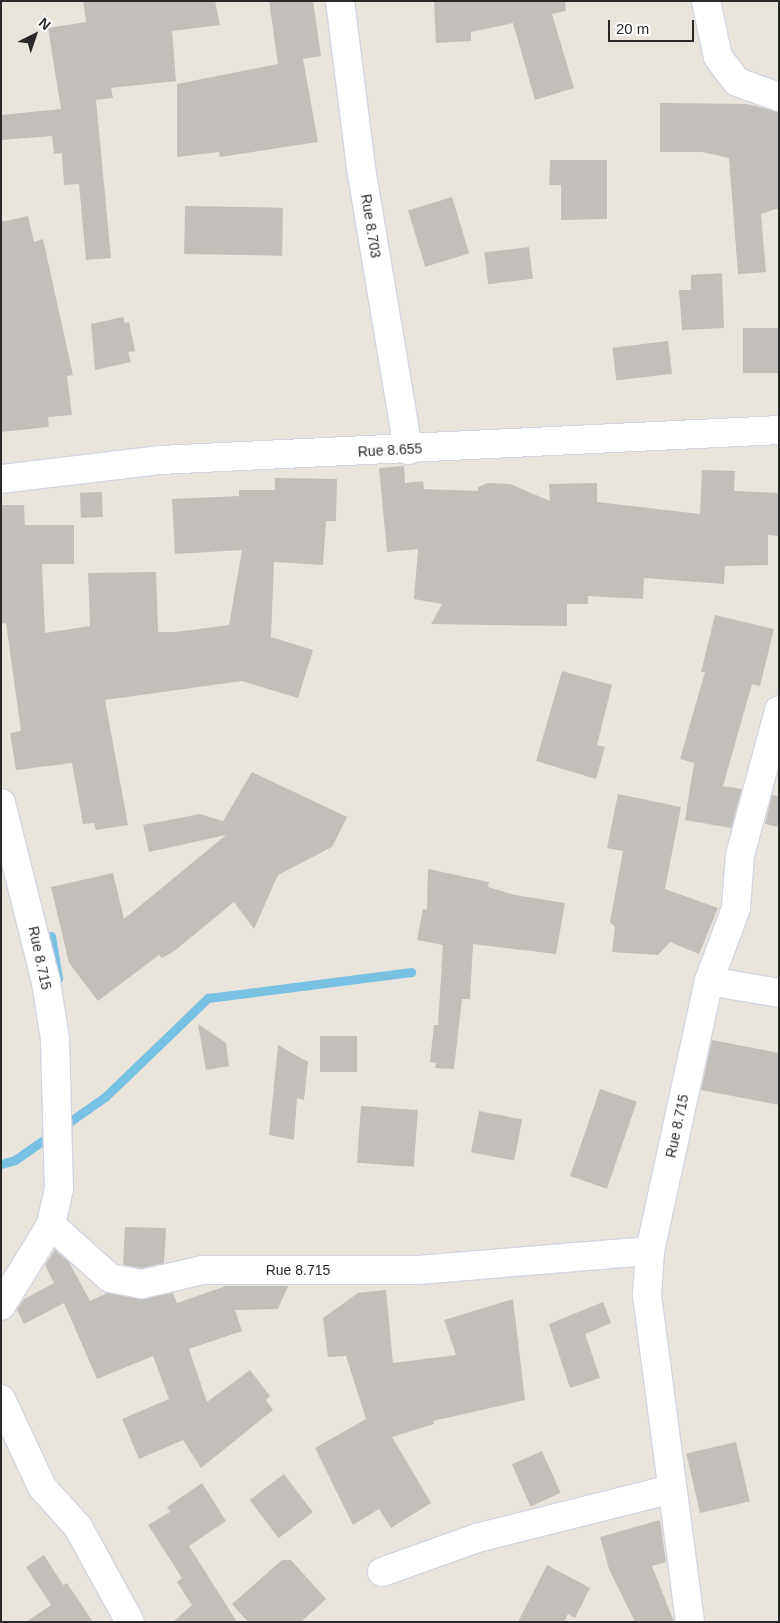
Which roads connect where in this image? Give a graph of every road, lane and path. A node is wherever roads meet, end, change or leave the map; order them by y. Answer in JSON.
{"nodes":[{"id":1,"x":340,"y":1,"type":"edge"},
{"id":2,"x":706,"y":1,"type":"edge"},
{"id":3,"x":779,"y":97,"type":"edge"},
{"id":4,"x":779,"y":430,"type":"edge"},
{"id":5,"x":408,"y":450,"type":"junction"},
{"id":6,"x":1,"y":479,"type":"edge"},
{"id":7,"x":779,"y":710,"type":"edge"},
{"id":8,"x":1,"y":803,"type":"edge"},
{"id":9,"x":708,"y":980,"type":"junction"},
{"id":10,"x":779,"y":993,"type":"edge"},
{"id":11,"x":50,"y":1225,"type":"junction"},
{"id":12,"x":650,"y":1251,"type":"junction"},
{"id":13,"x":1,"y":1306,"type":"edge"},
{"id":14,"x":1,"y":1400,"type":"edge"},
{"id":15,"x":672,"y":1489,"type":"junction"},
{"id":16,"x":382,"y":1572,"type":"dead end"},
{"id":17,"x":130,"y":1622,"type":"edge"},
{"id":18,"x":690,"y":1622,"type":"edge"}],
"edges":[{"from":1,"to":5,"type":"street","name":"Rue 8.703"},
{"from":2,"to":3,"type":"street"},
{"from":4,"to":5,"type":"street","name":"Rue 8.655"},
{"from":5,"to":6,"type":"street","name":"Rue 8.655"},
{"from":7,"to":9,"type":"street","name":"Rue 8.715"},
{"from":8,"to":11,"type":"street","name":"Rue 8.715"},
{"from":9,"to":10,"type":"street"},
{"from":9,"to":12,"type":"street","name":"Rue 8.715"},
{"from":11,"to":12,"type":"street","name":"Rue 8.715"},
{"from":11,"to":13,"type":"street"},
{"from":12,"to":15,"type":"street"},
{"from":14,"to":17,"type":"street"},
{"from":15,"to":16,"type":"street"},
{"from":15,"to":18,"type":"street"}]}
